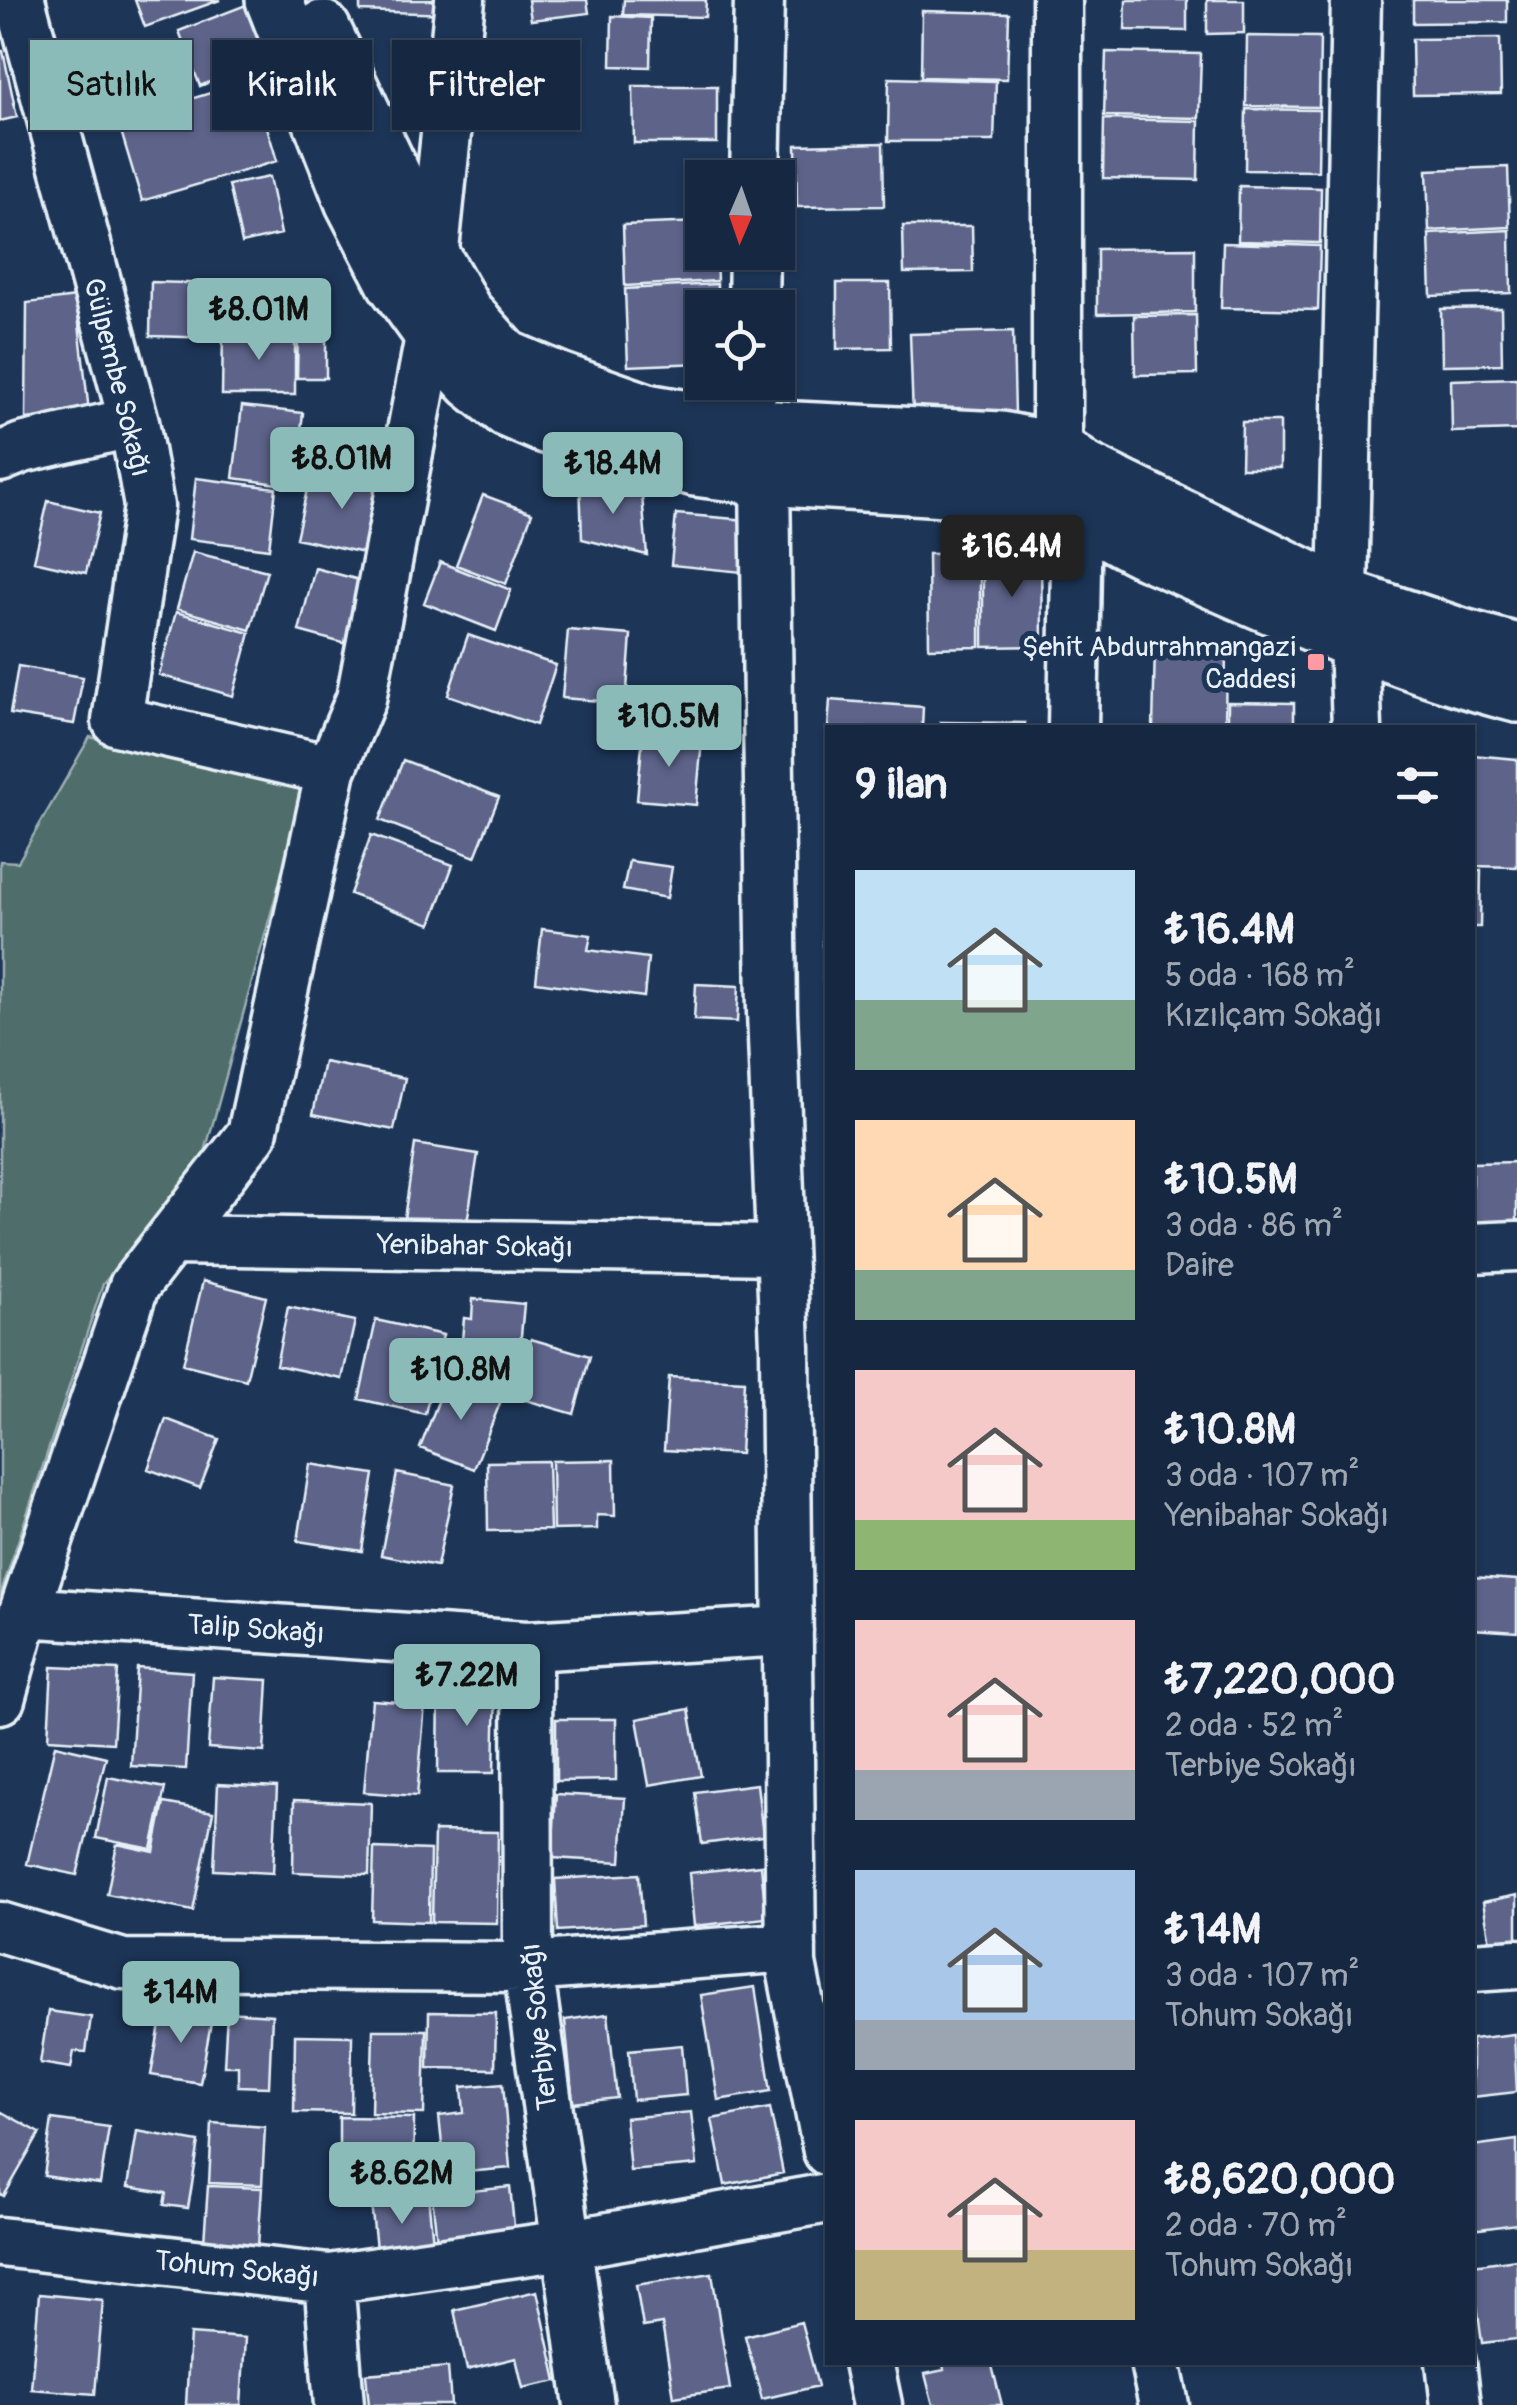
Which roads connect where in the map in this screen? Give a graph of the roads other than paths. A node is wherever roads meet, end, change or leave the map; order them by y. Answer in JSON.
{"nodes":[{"id":1,"x":20,"y":0,"type":"edge"},
{"id":2,"x":274,"y":0,"type":"edge"},
{"id":3,"x":310,"y":0,"type":"edge"},
{"id":4,"x":460,"y":0,"type":"edge"},
{"id":5,"x":759,"y":0,"type":"edge"},
{"id":6,"x":1057,"y":0,"type":"edge"},
{"id":7,"x":1356,"y":0,"type":"edge"},
{"id":8,"x":756,"y":160,"type":"edge"},
{"id":9,"x":433,"y":260,"type":"junction"},
{"id":10,"x":431,"y":332,"type":"junction"},
{"id":11,"x":134,"y":422,"type":"junction"},
{"id":12,"x":756,"y":429,"type":"edge"},
{"id":13,"x":1057,"y":451,"type":"junction"},
{"id":14,"x":0,"y":458,"type":"edge"},
{"id":15,"x":1077,"y":512,"type":"junction"},
{"id":16,"x":1349,"y":618,"type":"junction"},
{"id":17,"x":1517,"y":652,"type":"edge"},
{"id":18,"x":1517,"y":694,"type":"edge"},
{"id":19,"x":1074,"y":725,"type":"edge"},
{"id":20,"x":1357,"y":725,"type":"edge"},
{"id":21,"x":330,"y":770,"type":"junction"},
{"id":22,"x":170,"y":1240,"type":"junction"},
{"id":23,"x":1517,"y":1246,"type":"edge"},
{"id":24,"x":1475,"y":1248,"type":"edge"},
{"id":25,"x":781,"y":1250,"type":"junction"},
{"id":26,"x":24,"y":1612,"type":"junction"},
{"id":27,"x":788,"y":1631,"type":"junction"},
{"id":28,"x":527,"y":1646,"type":"junction"},
{"id":29,"x":0,"y":1699,"type":"edge"},
{"id":30,"x":0,"y":1927,"type":"edge"},
{"id":31,"x":803,"y":1958,"type":"edge"},
{"id":32,"x":1517,"y":1964,"type":"edge"},
{"id":33,"x":528,"y":1967,"type":"junction"},
{"id":34,"x":1475,"y":1967,"type":"edge"},
{"id":35,"x":825,"y":2128,"type":"edge"},
{"id":36,"x":825,"y":2199,"type":"edge"},
{"id":37,"x":0,"y":2242,"type":"edge"},
{"id":38,"x":565,"y":2245,"type":"junction"},
{"id":39,"x":328,"y":2279,"type":"junction"},
{"id":40,"x":869,"y":2365,"type":"edge"},
{"id":41,"x":1156,"y":2365,"type":"edge"},
{"id":42,"x":1450,"y":2365,"type":"edge"},
{"id":43,"x":339,"y":2405,"type":"edge"},
{"id":44,"x":588,"y":2405,"type":"edge"},
{"id":45,"x":877,"y":2405,"type":"edge"},
{"id":46,"x":1164,"y":2405,"type":"edge"},
{"id":47,"x":1456,"y":2405,"type":"edge"}],
"edges":[{"from":1,"to":11,"type":"street","name":"Gülpembe Sokağı"},
{"from":2,"to":10,"type":"street"},
{"from":3,"to":9,"type":"street"},
{"from":4,"to":9,"type":"street"},
{"from":5,"to":8,"type":"street"},
{"from":6,"to":13,"type":"street"},
{"from":7,"to":16,"type":"street"},
{"from":9,"to":10,"type":"street"},
{"from":9,"to":12,"type":"street"},
{"from":10,"to":12,"type":"street"},
{"from":10,"to":21,"type":"street"},
{"from":11,"to":14,"type":"street"},
{"from":11,"to":21,"type":"street","name":"Gülpembe Sokağı"},
{"from":12,"to":13,"type":"street"},
{"from":12,"to":15,"type":"street"},
{"from":12,"to":25,"type":"street"},
{"from":13,"to":15,"type":"street"},
{"from":13,"to":16,"type":"street"},
{"from":15,"to":16,"type":"street"},
{"from":15,"to":19,"type":"street"},
{"from":16,"to":17,"type":"street"},
{"from":16,"to":18,"type":"street"},
{"from":16,"to":20,"type":"street"},
{"from":21,"to":22,"type":"street"},
{"from":22,"to":25,"type":"street","name":"Yenibahar Sokağı"},
{"from":22,"to":26,"type":"street"},
{"from":23,"to":24,"type":"street"},
{"from":25,"to":27,"type":"street"},
{"from":26,"to":28,"type":"street","name":"Talip Sokağı"},
{"from":26,"to":29,"type":"street"},
{"from":27,"to":28,"type":"street","name":"Talip Sokağı"},
{"from":27,"to":31,"type":"street"},
{"from":28,"to":33,"type":"street","name":"Terbiye Sokağı"},
{"from":30,"to":33,"type":"street"},
{"from":31,"to":33,"type":"street"},
{"from":31,"to":35,"type":"street"},
{"from":32,"to":34,"type":"street"},
{"from":33,"to":38,"type":"street","name":"Terbiye Sokağı"},
{"from":36,"to":38,"type":"street","name":"Tohum Sokağı"},
{"from":37,"to":39,"type":"street","name":"Tohum Sokağı"},
{"from":38,"to":39,"type":"street","name":"Tohum Sokağı"},
{"from":38,"to":44,"type":"street","name":"Terbiye Sokağı"},
{"from":39,"to":43,"type":"street"},
{"from":40,"to":45,"type":"street"},
{"from":41,"to":46,"type":"street"},
{"from":42,"to":47,"type":"street"}]}
